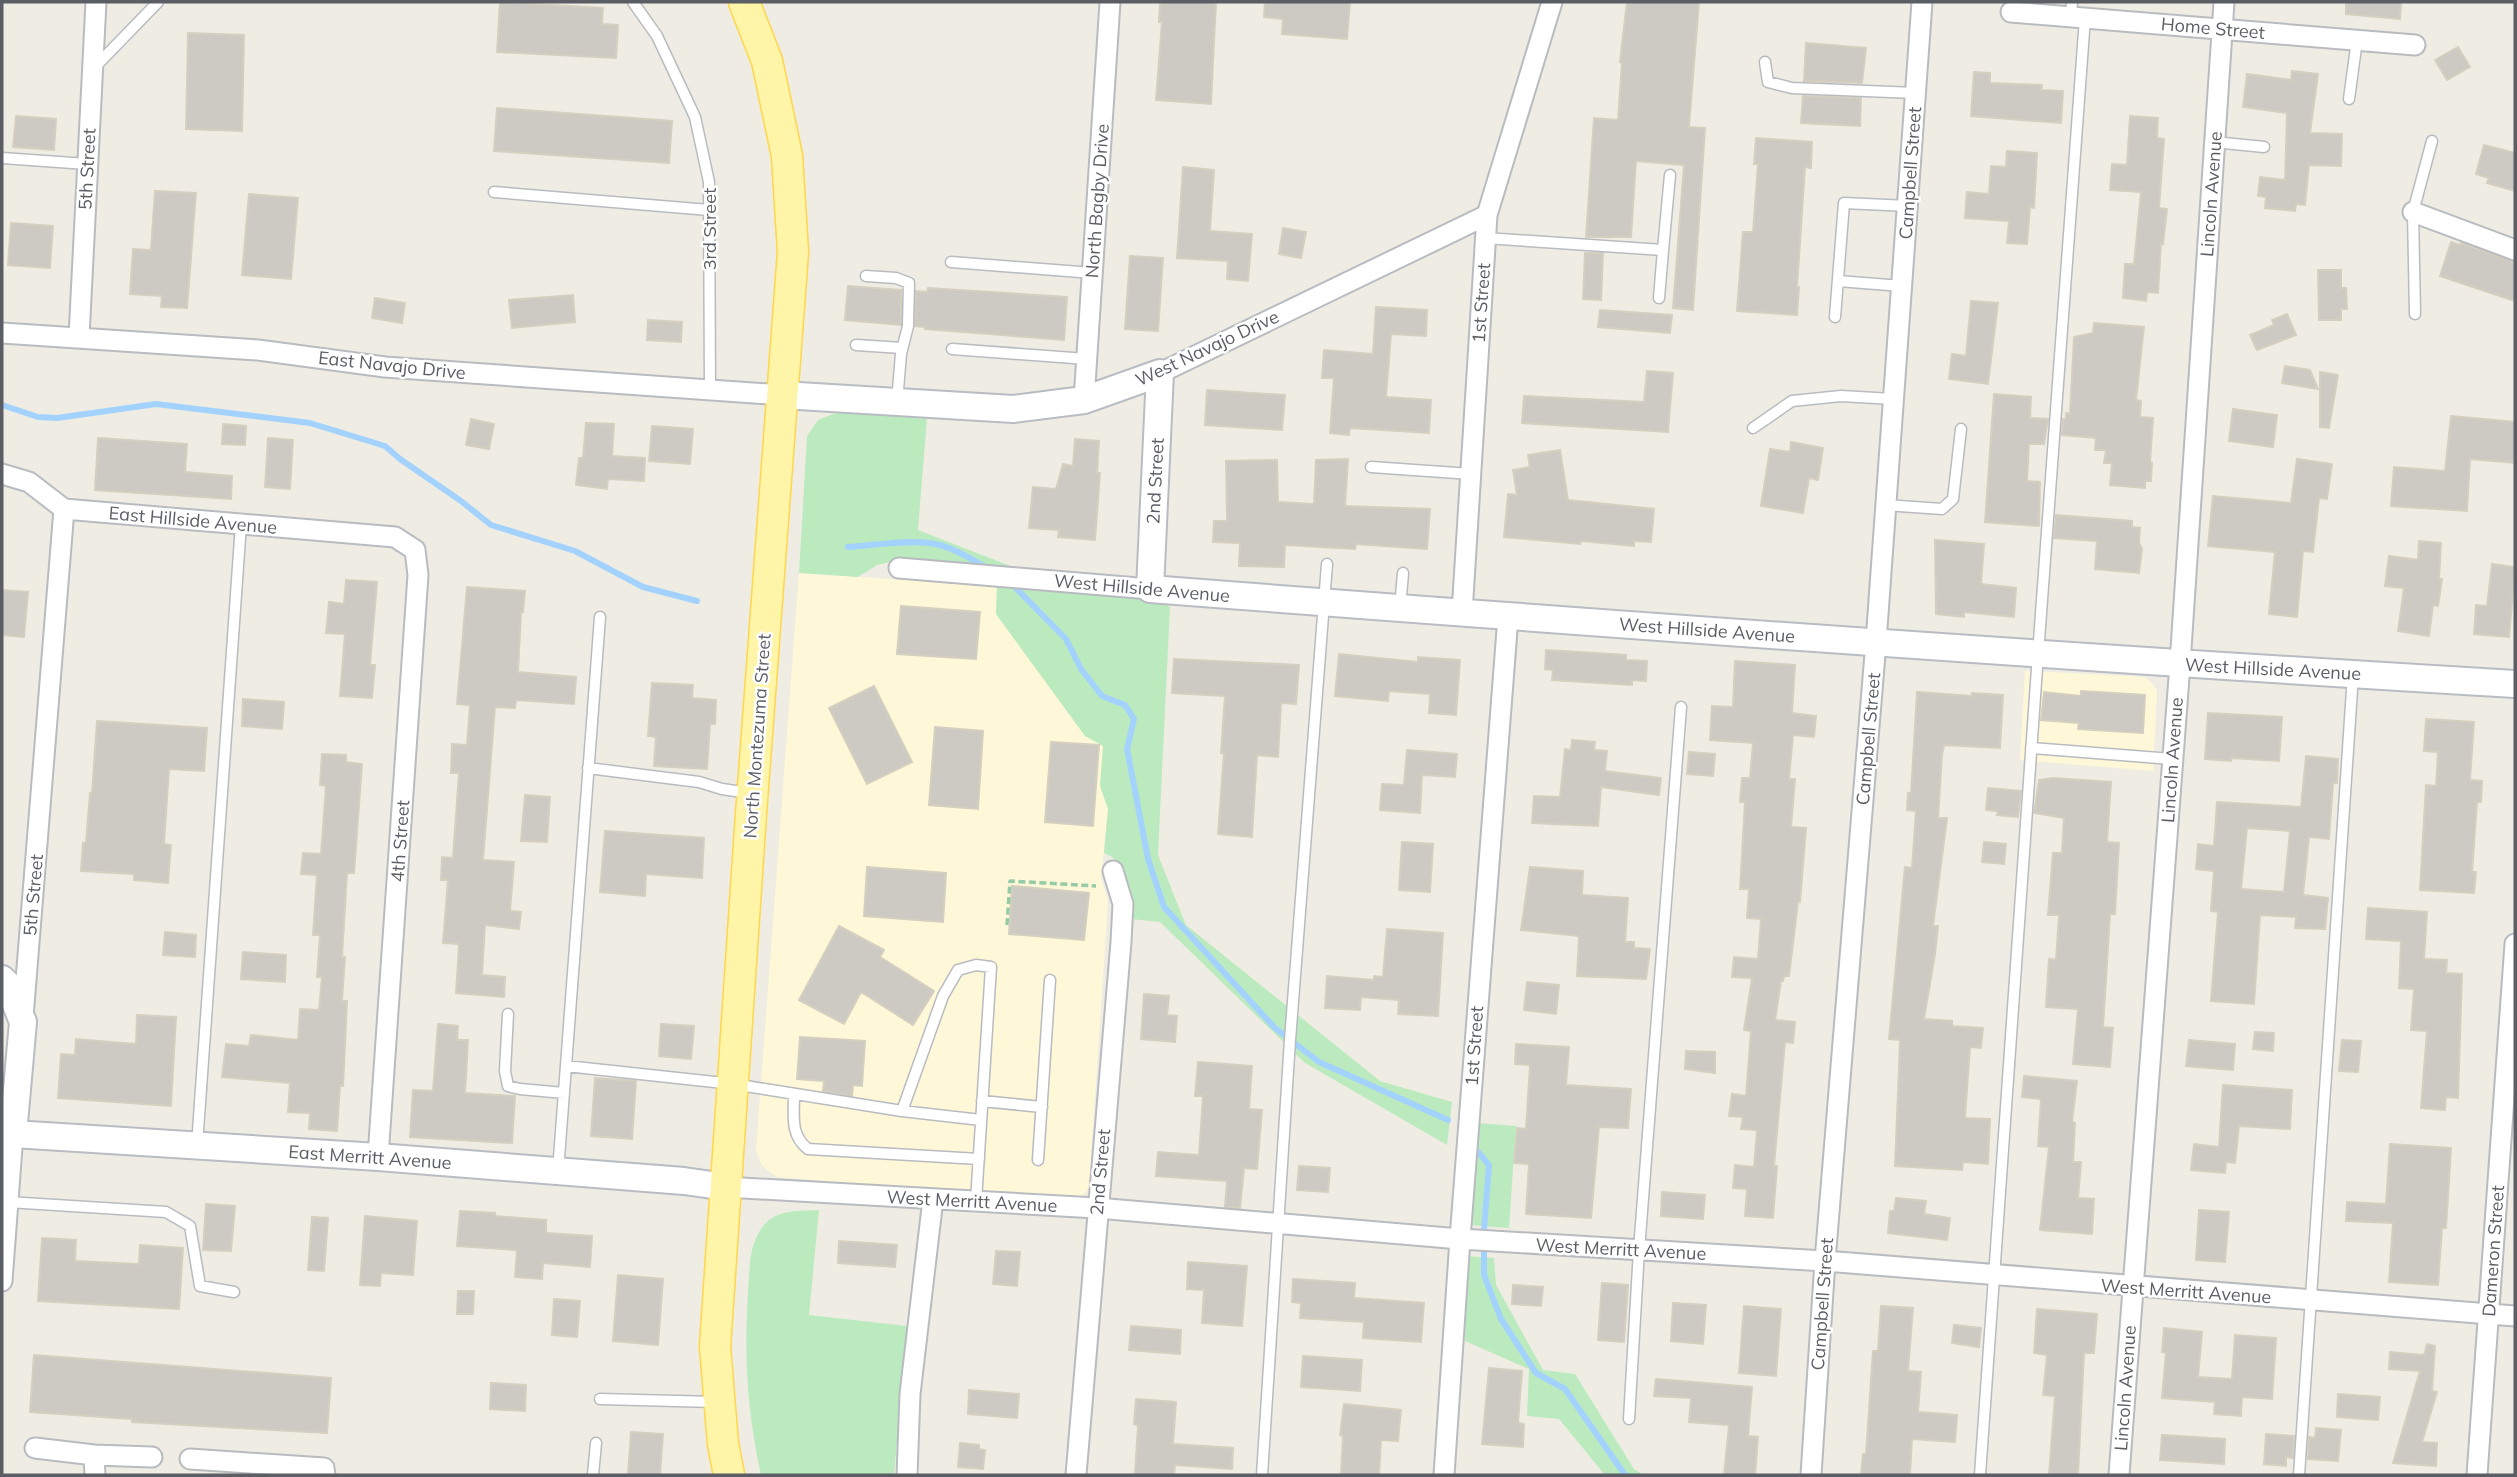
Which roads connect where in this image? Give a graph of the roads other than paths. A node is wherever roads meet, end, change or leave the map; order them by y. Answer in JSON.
{"nodes":[{"id":1,"x":96,"y":2,"type":"edge"},
{"id":2,"x":158,"y":2,"type":"edge"},
{"id":3,"x":633,"y":2,"type":"edge"},
{"id":4,"x":744,"y":2,"type":"edge"},
{"id":5,"x":1110,"y":2,"type":"edge"},
{"id":6,"x":1552,"y":2,"type":"edge"},
{"id":7,"x":1922,"y":2,"type":"edge"},
{"id":8,"x":2224,"y":2,"type":"edge"},
{"id":9,"x":2011,"y":12,"type":"dead end"},
{"id":10,"x":2076,"y":12,"type":"edge"},
{"id":11,"x":2222,"y":28,"type":"junction"},
{"id":12,"x":2357,"y":40,"type":"junction"},
{"id":13,"x":2415,"y":45,"type":"dead end"},
{"id":14,"x":1765,"y":62,"type":"dead end"},
{"id":15,"x":91,"y":71,"type":"junction"},
{"id":16,"x":1916,"y":93,"type":"junction"},
{"id":17,"x":2349,"y":99,"type":"dead end"},
{"id":18,"x":2432,"y":141,"type":"dead end"},
{"id":19,"x":2214,"y":142,"type":"junction"},
{"id":20,"x":2264,"y":147,"type":"dead end"},
{"id":21,"x":2,"y":158,"type":"edge"},
{"id":22,"x":87,"y":164,"type":"junction"},
{"id":23,"x":1670,"y":175,"type":"dead end"},
{"id":24,"x":494,"y":192,"type":"dead end"},
{"id":25,"x":1908,"y":206,"type":"junction"},
{"id":26,"x":709,"y":210,"type":"junction"},
{"id":27,"x":2413,"y":212,"type":"junction"},
{"id":28,"x":1487,"y":215,"type":"junction"},
{"id":29,"x":1485,"y":238,"type":"junction"},
{"id":30,"x":1663,"y":250,"type":"junction"},
{"id":31,"x":2515,"y":250,"type":"edge"},
{"id":32,"x":951,"y":262,"type":"dead end"},
{"id":33,"x":1093,"y":273,"type":"junction"},
{"id":34,"x":866,"y":276,"type":"dead end"},
{"id":35,"x":1838,"y":281,"type":"junction"},
{"id":36,"x":1902,"y":286,"type":"junction"},
{"id":37,"x":1659,"y":298,"type":"dead end"},
{"id":38,"x":2415,"y":314,"type":"dead end"},
{"id":39,"x":1835,"y":317,"type":"dead end"},
{"id":40,"x":2,"y":333,"type":"edge"},
{"id":41,"x":79,"y":337,"type":"junction"},
{"id":42,"x":856,"y":345,"type":"dead end"},
{"id":43,"x":902,"y":348,"type":"junction"},
{"id":44,"x":952,"y":349,"type":"dead end"},
{"id":45,"x":1087,"y":359,"type":"junction"},
{"id":46,"x":1160,"y":373,"type":"junction"},
{"id":47,"x":710,"y":390,"type":"junction"},
{"id":48,"x":782,"y":395,"type":"junction"},
{"id":49,"x":1893,"y":398,"type":"junction"},
{"id":50,"x":1084,"y":400,"type":"junction"},
{"id":51,"x":897,"y":402,"type":"junction"},
{"id":52,"x":1753,"y":428,"type":"dead end"},
{"id":53,"x":1962,"y":429,"type":"dead end"},
{"id":54,"x":1371,"y":467,"type":"dead end"},
{"id":55,"x":2,"y":474,"type":"edge"},
{"id":56,"x":1471,"y":474,"type":"junction"},
{"id":57,"x":1885,"y":505,"type":"junction"},
{"id":58,"x":64,"y":509,"type":"junction"},
{"id":59,"x":241,"y":524,"type":"junction"},
{"id":60,"x":395,"y":537,"type":"joint"},
{"id":61,"x":1327,"y":564,"type":"dead end"},
{"id":62,"x":899,"y":568,"type":"dead end"},
{"id":63,"x":1403,"y":573,"type":"dead end"},
{"id":64,"x":1150,"y":589,"type":"junction"},
{"id":65,"x":1323,"y":602,"type":"junction"},
{"id":66,"x":1400,"y":608,"type":"junction"},
{"id":67,"x":1462,"y":613,"type":"junction"},
{"id":68,"x":600,"y":617,"type":"dead end"},
{"id":69,"x":1508,"y":617,"type":"junction"},
{"id":70,"x":1876,"y":642,"type":"junction"},
{"id":71,"x":2038,"y":653,"type":"junction"},
{"id":72,"x":2180,"y":664,"type":"junction"},
{"id":73,"x":2353,"y":674,"type":"junction"},
{"id":74,"x":2515,"y":684,"type":"edge"},
{"id":75,"x":1681,"y":707,"type":"dead end"},
{"id":76,"x":2031,"y":748,"type":"junction"},
{"id":77,"x":2172,"y":759,"type":"junction"},
{"id":78,"x":588,"y":768,"type":"junction"},
{"id":79,"x":753,"y":793,"type":"junction"},
{"id":80,"x":1108,"y":879,"type":"road end"},
{"id":81,"x":2515,"y":944,"type":"edge"},
{"id":82,"x":2,"y":979,"type":"edge"},
{"id":83,"x":1050,"y":980,"type":"dead end"},
{"id":84,"x":508,"y":1014,"type":"dead end"},
{"id":85,"x":23,"y":1022,"type":"junction"},
{"id":86,"x":566,"y":1066,"type":"junction"},
{"id":87,"x":733,"y":1084,"type":"junction"},
{"id":88,"x":564,"y":1093,"type":"junction"},
{"id":89,"x":793,"y":1095,"type":"junction"},
{"id":90,"x":982,"y":1101,"type":"junction"},
{"id":91,"x":1042,"y":1107,"type":"junction"},
{"id":92,"x":902,"y":1111,"type":"junction"},
{"id":93,"x":981,"y":1120,"type":"junction"},
{"id":94,"x":8,"y":1133,"type":"edge"},
{"id":95,"x":197,"y":1145,"type":"junction"},
{"id":96,"x":378,"y":1157,"type":"junction"},
{"id":97,"x":979,"y":1159,"type":"junction"},
{"id":98,"x":1038,"y":1160,"type":"dead end"},
{"id":99,"x":558,"y":1172,"type":"junction"},
{"id":100,"x":726,"y":1186,"type":"junction"},
{"id":101,"x":933,"y":1199,"type":"junction"},
{"id":102,"x":976,"y":1201,"type":"junction"},
{"id":103,"x":8,"y":1202,"type":"junction"},
{"id":104,"x":1097,"y":1208,"type":"junction"},
{"id":105,"x":1278,"y":1223,"type":"junction"},
{"id":106,"x":1464,"y":1239,"type":"junction"},
{"id":107,"x":1639,"y":1250,"type":"junction"},
{"id":108,"x":1825,"y":1261,"type":"junction"},
{"id":109,"x":1996,"y":1275,"type":"junction"},
{"id":110,"x":2,"y":1281,"type":"edge"},
{"id":111,"x":2132,"y":1287,"type":"junction"},
{"id":112,"x":234,"y":1292,"type":"dead end"},
{"id":113,"x":2312,"y":1300,"type":"junction"},
{"id":114,"x":2489,"y":1314,"type":"junction"},
{"id":115,"x":2515,"y":1316,"type":"edge"},
{"id":116,"x":600,"y":1399,"type":"dead end"},
{"id":117,"x":719,"y":1402,"type":"junction"},
{"id":118,"x":1629,"y":1419,"type":"dead end"},
{"id":119,"x":596,"y":1443,"type":"dead end"},
{"id":120,"x":35,"y":1448,"type":"dead end"},
{"id":121,"x":94,"y":1455,"type":"junction"},
{"id":122,"x":152,"y":1457,"type":"dead end"},
{"id":123,"x":190,"y":1459,"type":"dead end"},
{"id":124,"x":95,"y":1475,"type":"edge"},
{"id":125,"x":325,"y":1475,"type":"edge"},
{"id":126,"x":593,"y":1475,"type":"edge"},
{"id":127,"x":729,"y":1475,"type":"edge"},
{"id":128,"x":907,"y":1475,"type":"edge"},
{"id":129,"x":1076,"y":1475,"type":"edge"},
{"id":130,"x":1262,"y":1475,"type":"edge"},
{"id":131,"x":1444,"y":1475,"type":"edge"},
{"id":132,"x":1811,"y":1475,"type":"edge"},
{"id":133,"x":1980,"y":1475,"type":"edge"},
{"id":134,"x":2119,"y":1475,"type":"edge"},
{"id":135,"x":2299,"y":1475,"type":"edge"},
{"id":136,"x":2477,"y":1475,"type":"edge"}],
"edges":[{"from":1,"to":15,"type":"street","name":"5th Street"},
{"from":2,"to":15,"type":"lane"},
{"from":3,"to":26,"type":"lane","name":"3rd Street"},
{"from":4,"to":48,"type":"main road","name":"North Montezuma Street"},
{"from":5,"to":33,"type":"street","name":"North Bagby Drive"},
{"from":6,"to":28,"type":"street","name":"1st Street"},
{"from":7,"to":16,"type":"street","name":"Campbell Street"},
{"from":8,"to":11,"type":"street","name":"Lincoln Avenue"},
{"from":9,"to":10,"type":"street","name":"Home Street"},
{"from":10,"to":11,"type":"street","name":"Home Street"},
{"from":10,"to":71,"type":"lane"},
{"from":11,"to":12,"type":"street","name":"Home Street"},
{"from":11,"to":19,"type":"street","name":"Lincoln Avenue"},
{"from":12,"to":13,"type":"street","name":"Home Street"},
{"from":12,"to":17,"type":"lane"},
{"from":14,"to":16,"type":"lane"},
{"from":15,"to":22,"type":"street","name":"5th Street"},
{"from":16,"to":25,"type":"street","name":"Campbell Street"},
{"from":18,"to":27,"type":"lane"},
{"from":19,"to":20,"type":"lane"},
{"from":19,"to":72,"type":"street","name":"Lincoln Avenue"},
{"from":21,"to":22,"type":"lane"},
{"from":22,"to":41,"type":"street","name":"5th Street"},
{"from":23,"to":30,"type":"lane"},
{"from":24,"to":26,"type":"lane"},
{"from":25,"to":35,"type":"lane"},
{"from":25,"to":36,"type":"street","name":"Campbell Street"},
{"from":26,"to":47,"type":"lane","name":"3rd Street"},
{"from":27,"to":31,"type":"street"},
{"from":27,"to":38,"type":"lane"},
{"from":28,"to":29,"type":"street","name":"1st Street"},
{"from":28,"to":46,"type":"street","name":"West Navajo Drive"},
{"from":29,"to":30,"type":"lane"},
{"from":29,"to":56,"type":"street","name":"1st Street"},
{"from":30,"to":37,"type":"lane"},
{"from":32,"to":33,"type":"lane"},
{"from":33,"to":45,"type":"street","name":"North Bagby Drive"},
{"from":34,"to":43,"type":"lane"},
{"from":35,"to":36,"type":"lane"},
{"from":35,"to":39,"type":"lane"},
{"from":36,"to":49,"type":"street","name":"Campbell Street"},
{"from":40,"to":41,"type":"street","name":"East Navajo Drive"},
{"from":41,"to":47,"type":"street","name":"East Navajo Drive"},
{"from":42,"to":43,"type":"lane"},
{"from":43,"to":51,"type":"lane"},
{"from":44,"to":45,"type":"lane"},
{"from":45,"to":50,"type":"street","name":"North Bagby Drive"},
{"from":46,"to":50,"type":"street","name":"West Navajo Drive"},
{"from":46,"to":64,"type":"street","name":"2nd Street"},
{"from":47,"to":48,"type":"street","name":"East Navajo Drive"},
{"from":48,"to":51,"type":"street","name":"West Navajo Drive"},
{"from":48,"to":79,"type":"main road","name":"North Montezuma Street"},
{"from":49,"to":52,"type":"lane"},
{"from":49,"to":57,"type":"street","name":"Campbell Street"},
{"from":50,"to":51,"type":"street","name":"West Navajo Drive"},
{"from":53,"to":57,"type":"lane"},
{"from":54,"to":56,"type":"lane"},
{"from":55,"to":58,"type":"street"},
{"from":56,"to":67,"type":"street","name":"1st Street"},
{"from":57,"to":70,"type":"street","name":"Campbell Street"},
{"from":58,"to":59,"type":"street","name":"East Hillside Avenue"},
{"from":58,"to":85,"type":"street","name":"5th Street"},
{"from":59,"to":60,"type":"street","name":"East Hillside Avenue"},
{"from":59,"to":95,"type":"lane"},
{"from":60,"to":96,"type":"street","name":"4th Street"},
{"from":61,"to":65,"type":"lane"},
{"from":62,"to":64,"type":"street","name":"West Hillside Avenue"},
{"from":63,"to":66,"type":"lane"},
{"from":64,"to":65,"type":"street","name":"West Hillside Avenue"},
{"from":65,"to":66,"type":"street","name":"West Hillside Avenue"},
{"from":65,"to":105,"type":"lane"},
{"from":66,"to":67,"type":"street","name":"West Hillside Avenue"},
{"from":67,"to":69,"type":"street","name":"West Hillside Avenue"},
{"from":68,"to":78,"type":"lane"},
{"from":69,"to":70,"type":"street","name":"West Hillside Avenue"},
{"from":69,"to":106,"type":"street","name":"1st Street"},
{"from":70,"to":71,"type":"street","name":"West Hillside Avenue"},
{"from":70,"to":108,"type":"street","name":"Campbell Street"},
{"from":71,"to":72,"type":"street","name":"West Hillside Avenue"},
{"from":71,"to":76,"type":"lane"},
{"from":72,"to":73,"type":"street","name":"West Hillside Avenue"},
{"from":72,"to":77,"type":"street","name":"Lincoln Avenue"},
{"from":73,"to":74,"type":"street","name":"West Hillside Avenue"},
{"from":73,"to":113,"type":"lane"},
{"from":75,"to":107,"type":"lane"},
{"from":76,"to":77,"type":"lane"},
{"from":76,"to":109,"type":"lane"},
{"from":77,"to":111,"type":"street","name":"Lincoln Avenue"},
{"from":78,"to":79,"type":"lane"},
{"from":78,"to":86,"type":"lane"},
{"from":79,"to":87,"type":"main road","name":"North Montezuma Street"},
{"from":80,"to":104,"type":"street","name":"2nd Street"},
{"from":81,"to":114,"type":"street","name":"Dameron Street"},
{"from":82,"to":85,"type":"street"},
{"from":83,"to":91,"type":"lane"},
{"from":84,"to":88,"type":"lane"},
{"from":85,"to":94,"type":"street","name":"5th Street"},
{"from":86,"to":87,"type":"lane"},
{"from":86,"to":88,"type":"lane"},
{"from":87,"to":89,"type":"lane"},
{"from":87,"to":100,"type":"main road","name":"North Montezuma Street"},
{"from":88,"to":99,"type":"lane"},
{"from":89,"to":92,"type":"lane"},
{"from":89,"to":97,"type":"lane"},
{"from":90,"to":91,"type":"lane"},
{"from":90,"to":92,"type":"lane"},
{"from":90,"to":93,"type":"lane"},
{"from":91,"to":98,"type":"lane"},
{"from":92,"to":93,"type":"lane"},
{"from":93,"to":97,"type":"lane"},
{"from":94,"to":95,"type":"street","name":"East Merritt Avenue"},
{"from":94,"to":103,"type":"street","name":"5th Street"},
{"from":95,"to":96,"type":"street","name":"East Merritt Avenue"},
{"from":96,"to":99,"type":"street","name":"East Merritt Avenue"},
{"from":97,"to":102,"type":"lane"},
{"from":99,"to":100,"type":"street","name":"East Merritt Avenue"},
{"from":100,"to":101,"type":"street","name":"West Merritt Avenue"},
{"from":100,"to":117,"type":"main road","name":"North Montezuma Street"},
{"from":101,"to":102,"type":"street","name":"West Merritt Avenue"},
{"from":101,"to":128,"type":"street"},
{"from":102,"to":104,"type":"street","name":"West Merritt Avenue"},
{"from":103,"to":110,"type":"street","name":"5th Street"},
{"from":103,"to":112,"type":"lane"},
{"from":104,"to":105,"type":"street","name":"West Merritt Avenue"},
{"from":104,"to":129,"type":"street","name":"2nd Street"},
{"from":105,"to":106,"type":"street","name":"West Merritt Avenue"},
{"from":105,"to":130,"type":"lane"},
{"from":106,"to":107,"type":"street","name":"West Merritt Avenue"},
{"from":106,"to":131,"type":"street","name":"1st Street"},
{"from":107,"to":108,"type":"street","name":"West Merritt Avenue"},
{"from":107,"to":118,"type":"lane"},
{"from":108,"to":109,"type":"street","name":"West Merritt Avenue"},
{"from":108,"to":132,"type":"street","name":"Campbell Street"},
{"from":109,"to":111,"type":"street","name":"West Merritt Avenue"},
{"from":109,"to":133,"type":"lane"},
{"from":111,"to":113,"type":"street","name":"West Merritt Avenue"},
{"from":111,"to":134,"type":"street","name":"Lincoln Avenue"},
{"from":113,"to":114,"type":"street","name":"West Merritt Avenue"},
{"from":113,"to":135,"type":"lane"},
{"from":114,"to":115,"type":"street","name":"West Merritt Avenue"},
{"from":114,"to":136,"type":"street","name":"Dameron Street"},
{"from":116,"to":117,"type":"lane"},
{"from":117,"to":127,"type":"main road","name":"North Montezuma Street"},
{"from":119,"to":126,"type":"lane"},
{"from":120,"to":121,"type":"street"},
{"from":121,"to":122,"type":"street"},
{"from":121,"to":124,"type":"street"},
{"from":123,"to":125,"type":"street"}]}
